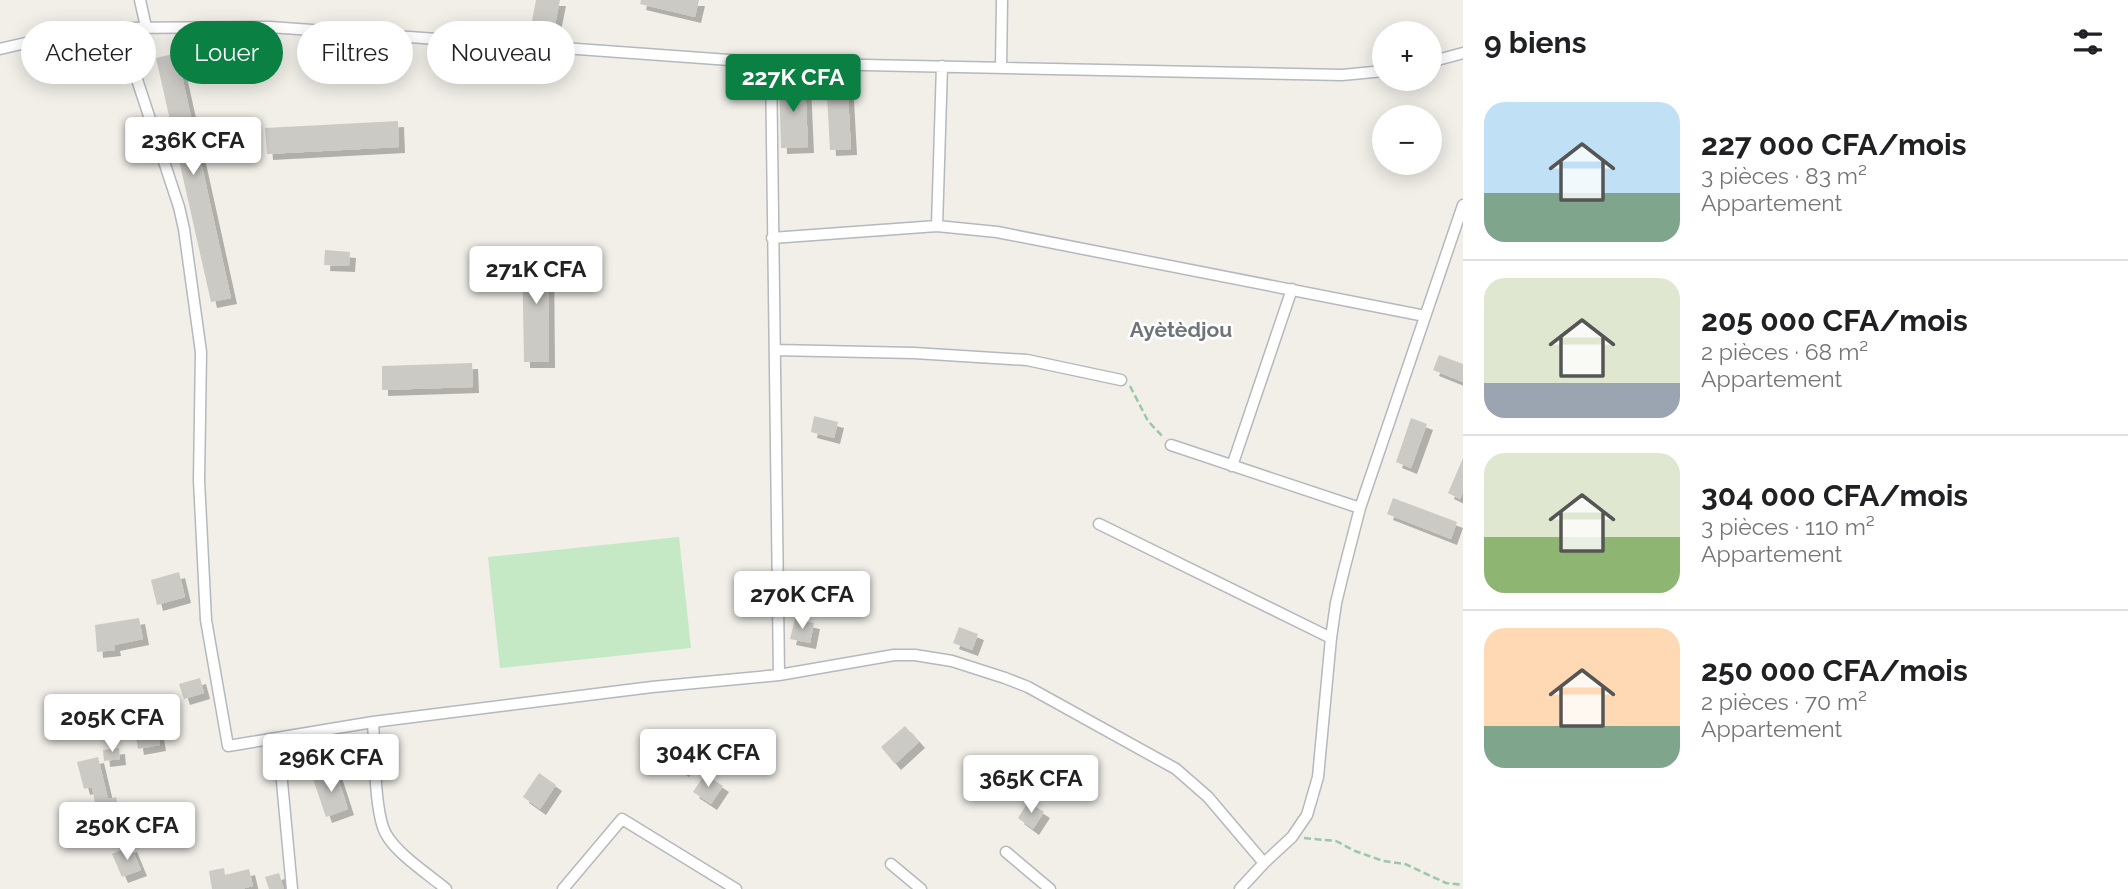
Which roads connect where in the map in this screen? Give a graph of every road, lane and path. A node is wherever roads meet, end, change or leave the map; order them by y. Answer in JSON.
{"nodes":[{"id":1,"x":140,"y":0,"type":"edge"},
{"id":2,"x":1002,"y":0,"type":"edge"},
{"id":3,"x":145,"y":21,"type":"edge"},
{"id":4,"x":156,"y":27,"type":"edge"},
{"id":5,"x":21,"y":44,"type":"edge"},
{"id":6,"x":0,"y":49,"type":"edge"},
{"id":7,"x":1463,"y":54,"type":"edge"},
{"id":8,"x":1442,"y":59,"type":"edge"},
{"id":9,"x":771,"y":63,"type":"junction"},
{"id":10,"x":942,"y":66,"type":"junction"},
{"id":11,"x":1001,"y":68,"type":"junction"},
{"id":12,"x":1372,"y":72,"type":"edge"},
{"id":13,"x":138,"y":84,"type":"edge"},
{"id":14,"x":1463,"y":205,"type":"edge"},
{"id":15,"x":937,"y":226,"type":"junction"},
{"id":16,"x":772,"y":238,"type":"junction"},
{"id":17,"x":1292,"y":289,"type":"junction"},
{"id":18,"x":1425,"y":316,"type":"junction"},
{"id":19,"x":775,"y":350,"type":"junction"},
{"id":20,"x":1121,"y":380,"type":"joint"},
{"id":21,"x":1171,"y":445,"type":"joint"},
{"id":22,"x":1232,"y":466,"type":"junction"},
{"id":23,"x":1360,"y":508,"type":"junction"},
{"id":24,"x":1100,"y":524,"type":"dead end"},
{"id":25,"x":1331,"y":638,"type":"junction"},
{"id":26,"x":779,"y":675,"type":"junction"},
{"id":27,"x":373,"y":722,"type":"junction"},
{"id":28,"x":278,"y":739,"type":"junction"},
{"id":29,"x":1292,"y":836,"type":"junction"},
{"id":30,"x":1006,"y":852,"type":"dead end"},
{"id":31,"x":1264,"y":863,"type":"junction"},
{"id":32,"x":891,"y":864,"type":"dead end"},
{"id":33,"x":1463,"y":885,"type":"edge"},
{"id":34,"x":292,"y":889,"type":"edge"},
{"id":35,"x":446,"y":889,"type":"edge"},
{"id":36,"x":563,"y":889,"type":"edge"},
{"id":37,"x":736,"y":889,"type":"edge"},
{"id":38,"x":921,"y":889,"type":"edge"},
{"id":39,"x":1050,"y":889,"type":"edge"},
{"id":40,"x":1240,"y":889,"type":"edge"}],
"edges":[{"from":1,"to":3,"type":"street"},
{"from":2,"to":11,"type":"street"},
{"from":4,"to":9,"type":"street"},
{"from":5,"to":6,"type":"street"},
{"from":7,"to":8,"type":"street"},
{"from":9,"to":10,"type":"street"},
{"from":9,"to":16,"type":"street"},
{"from":10,"to":11,"type":"street"},
{"from":10,"to":15,"type":"street"},
{"from":11,"to":12,"type":"street"},
{"from":13,"to":28,"type":"street"},
{"from":14,"to":18,"type":"street"},
{"from":15,"to":16,"type":"street"},
{"from":15,"to":17,"type":"street"},
{"from":16,"to":19,"type":"street"},
{"from":17,"to":18,"type":"street"},
{"from":17,"to":22,"type":"street"},
{"from":18,"to":23,"type":"street"},
{"from":19,"to":20,"type":"street"},
{"from":19,"to":26,"type":"street"},
{"from":20,"to":21,"type":"path"},
{"from":21,"to":22,"type":"street"},
{"from":22,"to":23,"type":"street"},
{"from":23,"to":25,"type":"street"},
{"from":24,"to":25,"type":"street"},
{"from":25,"to":29,"type":"street"},
{"from":26,"to":27,"type":"street"},
{"from":26,"to":31,"type":"street"},
{"from":27,"to":28,"type":"street"},
{"from":27,"to":35,"type":"street"},
{"from":28,"to":34,"type":"street"},
{"from":29,"to":31,"type":"street"},
{"from":29,"to":33,"type":"path"},
{"from":30,"to":39,"type":"street"},
{"from":31,"to":40,"type":"street"},
{"from":32,"to":38,"type":"street"},
{"from":36,"to":37,"type":"street"}]}
